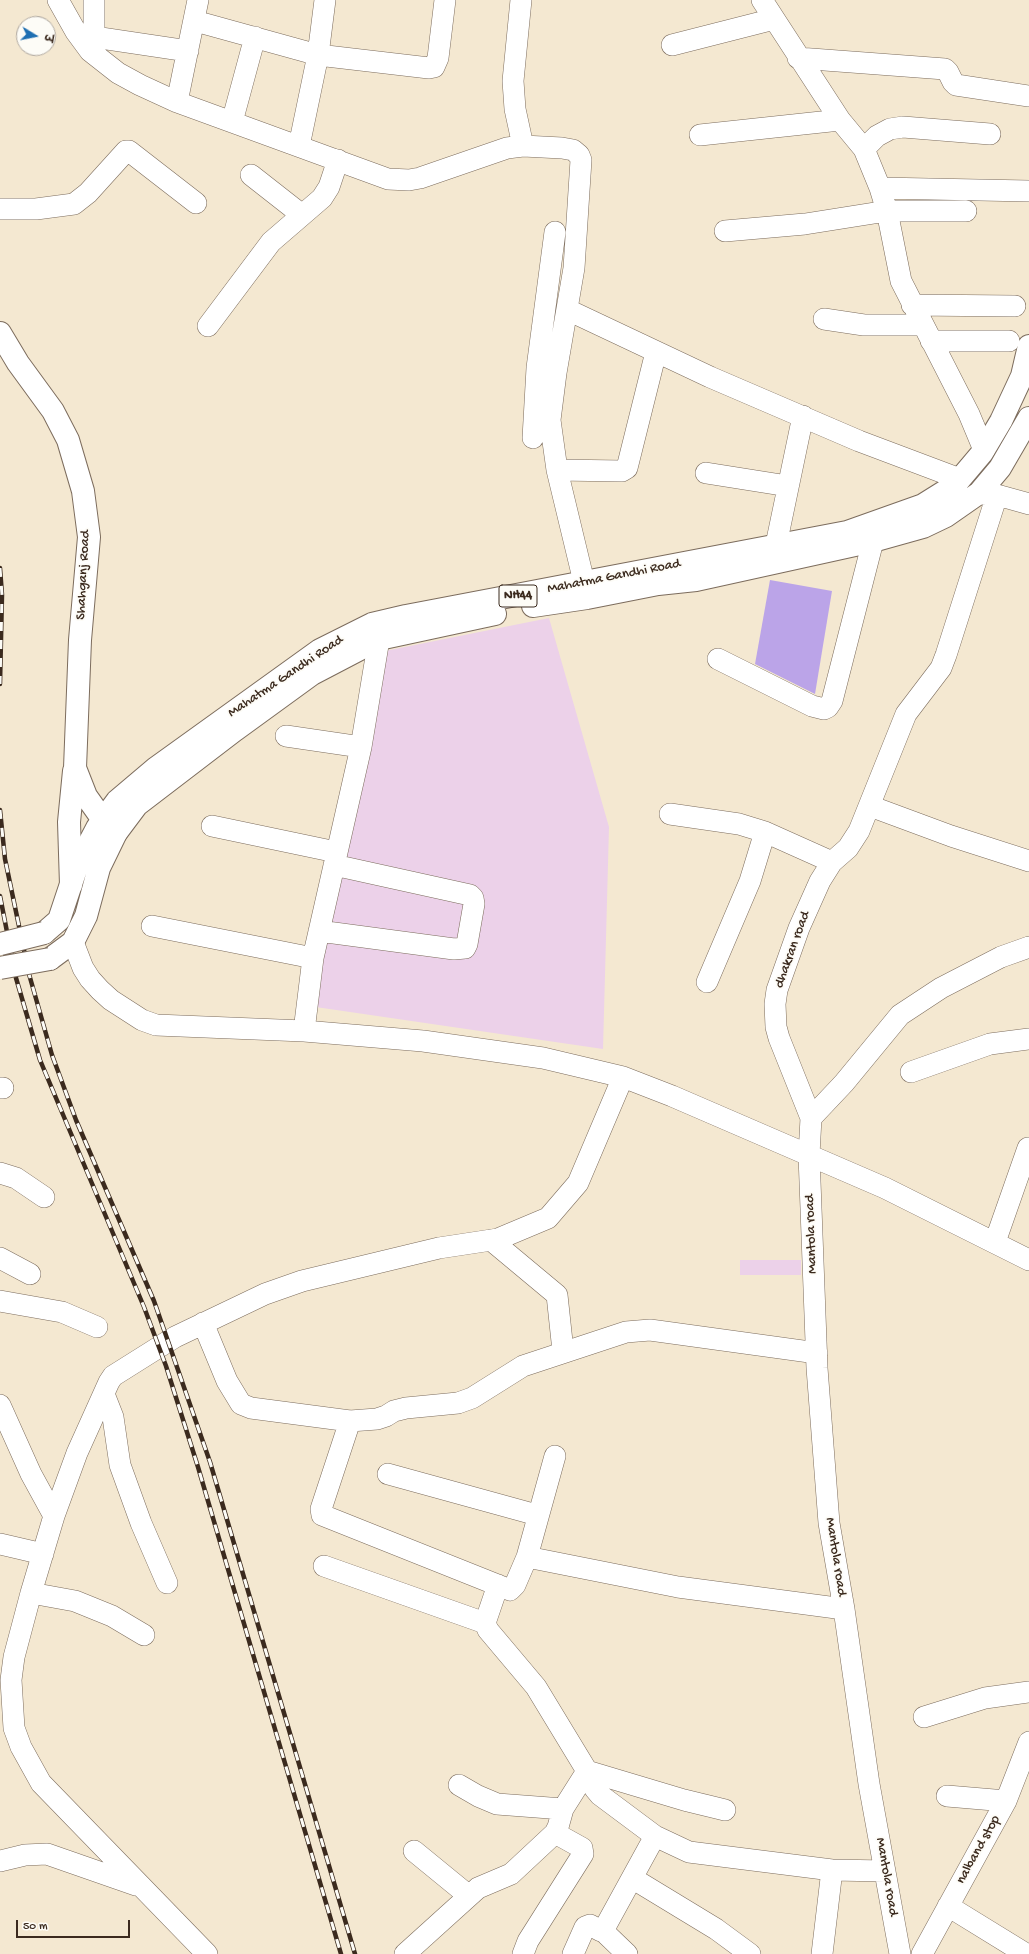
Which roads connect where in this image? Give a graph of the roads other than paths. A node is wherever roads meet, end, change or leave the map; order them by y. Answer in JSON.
{"nodes":[{"id":1,"x":58,"y":0,"type":"edge"},
{"id":2,"x":94,"y":0,"type":"edge"},
{"id":3,"x":198,"y":0,"type":"edge"},
{"id":4,"x":325,"y":0,"type":"edge"},
{"id":5,"x":445,"y":0,"type":"edge"},
{"id":6,"x":521,"y":0,"type":"edge"},
{"id":7,"x":762,"y":0,"type":"edge"},
{"id":8,"x":774,"y":19,"type":"junction"},
{"id":9,"x":195,"y":21,"type":"junction"},
{"id":10,"x":255,"y":37,"type":"junction"},
{"id":11,"x":94,"y":45,"type":"junction"},
{"id":12,"x":672,"y":45,"type":"dead end"},
{"id":13,"x":188,"y":51,"type":"junction"},
{"id":14,"x":318,"y":56,"type":"junction"},
{"id":15,"x":798,"y":58,"type":"junction"},
{"id":16,"x":1029,"y":96,"type":"edge"},
{"id":17,"x":177,"y":102,"type":"junction"},
{"id":18,"x":840,"y":120,"type":"junction"},
{"id":19,"x":232,"y":122,"type":"junction"},
{"id":20,"x":700,"y":134,"type":"dead end"},
{"id":21,"x":990,"y":134,"type":"dead end"},
{"id":22,"x":299,"y":146,"type":"junction"},
{"id":23,"x":523,"y":146,"type":"junction"},
{"id":24,"x":864,"y":149,"type":"junction"},
{"id":25,"x":338,"y":160,"type":"junction"},
{"id":26,"x":251,"y":175,"type":"dead end"},
{"id":27,"x":880,"y":188,"type":"junction"},
{"id":28,"x":1029,"y":191,"type":"edge"},
{"id":29,"x":196,"y":203,"type":"dead end"},
{"id":30,"x":0,"y":209,"type":"edge"},
{"id":31,"x":887,"y":211,"type":"junction"},
{"id":32,"x":966,"y":211,"type":"dead end"},
{"id":33,"x":302,"y":215,"type":"junction"},
{"id":34,"x":725,"y":231,"type":"dead end"},
{"id":35,"x":555,"y":232,"type":"dead end"},
{"id":36,"x":912,"y":305,"type":"junction"},
{"id":37,"x":1015,"y":306,"type":"dead end"},
{"id":38,"x":568,"y":310,"type":"junction"},
{"id":39,"x":824,"y":319,"type":"dead end"},
{"id":40,"x":208,"y":326,"type":"dead end"},
{"id":41,"x":0,"y":333,"type":"edge"},
{"id":42,"x":926,"y":333,"type":"junction"},
{"id":43,"x":1019,"y":343,"type":"edge"},
{"id":44,"x":551,"y":348,"type":"junction"},
{"id":45,"x":656,"y":352,"type":"junction"},
{"id":46,"x":802,"y":416,"type":"junction"},
{"id":47,"x":1029,"y":418,"type":"edge"},
{"id":48,"x":533,"y":438,"type":"dead end"},
{"id":49,"x":984,"y":450,"type":"junction"},
{"id":50,"x":557,"y":470,"type":"junction"},
{"id":51,"x":706,"y":473,"type":"dead end"},
{"id":52,"x":960,"y":479,"type":"junction"},
{"id":53,"x":788,"y":486,"type":"junction"},
{"id":54,"x":988,"y":494,"type":"junction"},
{"id":55,"x":1029,"y":504,"type":"edge"},
{"id":56,"x":873,"y":541,"type":"junction"},
{"id":57,"x":776,"y":545,"type":"junction"},
{"id":58,"x":584,"y":582,"type":"junction"},
{"id":59,"x":379,"y":639,"type":"junction"},
{"id":60,"x":718,"y":659,"type":"dead end"},
{"id":61,"x":286,"y":736,"type":"dead end"},
{"id":62,"x":361,"y":747,"type":"junction"},
{"id":63,"x":75,"y":768,"type":"junction"},
{"id":64,"x":128,"y":790,"type":"junction"},
{"id":65,"x":870,"y":806,"type":"junction"},
{"id":66,"x":670,"y":814,"type":"dead end"},
{"id":67,"x":212,"y":826,"type":"dead end"},
{"id":68,"x":109,"y":827,"type":"junction"},
{"id":69,"x":765,"y":832,"type":"junction"},
{"id":70,"x":335,"y":859,"type":"junction"},
{"id":71,"x":1029,"y":861,"type":"edge"},
{"id":72,"x":832,"y":862,"type":"junction"},
{"id":73,"x":71,"y":885,"type":"junction"},
{"id":74,"x":152,"y":926,"type":"dead end"},
{"id":75,"x":319,"y":931,"type":"junction"},
{"id":76,"x":73,"y":942,"type":"junction"},
{"id":77,"x":0,"y":944,"type":"edge"},
{"id":78,"x":1029,"y":947,"type":"edge"},
{"id":79,"x":313,"y":958,"type":"junction"},
{"id":80,"x":0,"y":968,"type":"edge"},
{"id":81,"x":707,"y":982,"type":"dead end"},
{"id":82,"x":304,"y":1031,"type":"junction"},
{"id":83,"x":1029,"y":1039,"type":"edge"},
{"id":84,"x":911,"y":1072,"type":"dead end"},
{"id":85,"x":623,"y":1077,"type":"junction"},
{"id":86,"x":809,"y":1114,"type":"junction"},
{"id":87,"x":1028,"y":1148,"type":"edge"},
{"id":88,"x":810,"y":1155,"type":"junction"},
{"id":89,"x":0,"y":1173,"type":"edge"},
{"id":90,"x":44,"y":1197,"type":"dead end"},
{"id":91,"x":491,"y":1240,"type":"junction"},
{"id":92,"x":995,"y":1242,"type":"junction"},
{"id":93,"x":0,"y":1258,"type":"edge"},
{"id":94,"x":1029,"y":1260,"type":"edge"},
{"id":95,"x":30,"y":1274,"type":"dead end"},
{"id":96,"x":0,"y":1302,"type":"edge"},
{"id":97,"x":203,"y":1323,"type":"junction"},
{"id":98,"x":97,"y":1327,"type":"dead end"},
{"id":99,"x":564,"y":1351,"type":"junction"},
{"id":100,"x":817,"y":1353,"type":"junction"},
{"id":101,"x":104,"y":1394,"type":"junction"},
{"id":102,"x":0,"y":1405,"type":"edge"},
{"id":103,"x":350,"y":1421,"type":"junction"},
{"id":104,"x":555,"y":1456,"type":"dead end"},
{"id":105,"x":388,"y":1474,"type":"dead end"},
{"id":106,"x":54,"y":1516,"type":"junction"},
{"id":107,"x":537,"y":1516,"type":"junction"},
{"id":108,"x":0,"y":1544,"type":"edge"},
{"id":109,"x":43,"y":1554,"type":"junction"},
{"id":110,"x":527,"y":1556,"type":"junction"},
{"id":111,"x":324,"y":1566,"type":"dead end"},
{"id":112,"x":167,"y":1583,"type":"dead end"},
{"id":113,"x":498,"y":1585,"type":"junction"},
{"id":114,"x":31,"y":1593,"type":"junction"},
{"id":115,"x":844,"y":1609,"type":"junction"},
{"id":116,"x":485,"y":1623,"type":"junction"},
{"id":117,"x":144,"y":1635,"type":"dead end"},
{"id":118,"x":1029,"y":1692,"type":"edge"},
{"id":119,"x":924,"y":1716,"type":"dead end"},
{"id":120,"x":1028,"y":1746,"type":"edge"},
{"id":121,"x":587,"y":1771,"type":"junction"},
{"id":122,"x":459,"y":1785,"type":"dead end"},
{"id":123,"x":947,"y":1796,"type":"dead end"},
{"id":124,"x":1006,"y":1800,"type":"junction"},
{"id":125,"x":563,"y":1809,"type":"junction"},
{"id":126,"x":725,"y":1810,"type":"dead end"},
{"id":127,"x":554,"y":1833,"type":"junction"},
{"id":128,"x":655,"y":1836,"type":"junction"},
{"id":129,"x":414,"y":1851,"type":"dead end"},
{"id":130,"x":0,"y":1861,"type":"edge"},
{"id":131,"x":832,"y":1870,"type":"junction"},
{"id":132,"x":885,"y":1871,"type":"junction"},
{"id":133,"x":632,"y":1878,"type":"junction"},
{"id":134,"x":141,"y":1887,"type":"junction"},
{"id":135,"x":469,"y":1896,"type":"junction"},
{"id":136,"x":948,"y":1906,"type":"junction"},
{"id":137,"x":603,"y":1931,"type":"junction"},
{"id":138,"x":206,"y":1954,"type":"edge"},
{"id":139,"x":405,"y":1954,"type":"edge"},
{"id":140,"x":522,"y":1954,"type":"edge"},
{"id":141,"x":573,"y":1954,"type":"edge"},
{"id":142,"x":627,"y":1954,"type":"edge"},
{"id":143,"x":750,"y":1954,"type":"edge"},
{"id":144,"x":822,"y":1954,"type":"edge"},
{"id":145,"x":900,"y":1954,"type":"edge"},
{"id":146,"x":922,"y":1954,"type":"edge"},
{"id":147,"x":1026,"y":1954,"type":"edge"}],
"edges":[{"from":1,"to":11,"type":"street"},
{"from":2,"to":11,"type":"street"},
{"from":3,"to":9,"type":"street"},
{"from":4,"to":14,"type":"street"},
{"from":5,"to":14,"type":"street"},
{"from":6,"to":23,"type":"street"},
{"from":7,"to":8,"type":"street"},
{"from":8,"to":12,"type":"street"},
{"from":8,"to":15,"type":"street"},
{"from":9,"to":10,"type":"street"},
{"from":9,"to":13,"type":"street"},
{"from":10,"to":14,"type":"street"},
{"from":10,"to":19,"type":"street"},
{"from":11,"to":13,"type":"street"},
{"from":11,"to":17,"type":"street"},
{"from":13,"to":17,"type":"street"},
{"from":14,"to":22,"type":"street"},
{"from":15,"to":16,"type":"street"},
{"from":15,"to":18,"type":"street"},
{"from":17,"to":19,"type":"street"},
{"from":18,"to":20,"type":"street"},
{"from":18,"to":24,"type":"street"},
{"from":19,"to":22,"type":"street"},
{"from":21,"to":24,"type":"street"},
{"from":22,"to":25,"type":"street"},
{"from":23,"to":25,"type":"street"},
{"from":23,"to":38,"type":"street"},
{"from":24,"to":27,"type":"street"},
{"from":25,"to":33,"type":"street"},
{"from":26,"to":33,"type":"street"},
{"from":27,"to":28,"type":"street"},
{"from":27,"to":31,"type":"street"},
{"from":29,"to":30,"type":"street"},
{"from":31,"to":32,"type":"street"},
{"from":31,"to":34,"type":"street"},
{"from":31,"to":36,"type":"street"},
{"from":33,"to":40,"type":"street"},
{"from":35,"to":44,"type":"street"},
{"from":36,"to":37,"type":"street"},
{"from":36,"to":42,"type":"street"},
{"from":38,"to":44,"type":"street"},
{"from":38,"to":45,"type":"street"},
{"from":39,"to":42,"type":"street"},
{"from":41,"to":63,"type":"main road","name":"Shahganj Road"},
{"from":42,"to":43,"type":"street"},
{"from":42,"to":49,"type":"street"},
{"from":43,"to":49,"type":"main road","name":"Mahatma Gandhi Road","number":"NH44"},
{"from":44,"to":48,"type":"street"},
{"from":44,"to":50,"type":"street"},
{"from":45,"to":46,"type":"street"},
{"from":45,"to":50,"type":"street"},
{"from":46,"to":52,"type":"street"},
{"from":46,"to":53,"type":"street"},
{"from":47,"to":54,"type":"main road","name":"Mahatma Gandhi Road","number":"NH44"},
{"from":49,"to":52,"type":"main road","name":"Mahatma Gandhi Road","number":"NH44"},
{"from":50,"to":58,"type":"street"},
{"from":51,"to":53,"type":"street"},
{"from":52,"to":57,"type":"main road","name":"Mahatma Gandhi Road","number":"NH44"},
{"from":53,"to":57,"type":"street"},
{"from":54,"to":55,"type":"street"},
{"from":54,"to":56,"type":"main road","name":"Mahatma Gandhi Road","number":"NH44"},
{"from":54,"to":65,"type":"street","name":"dhakran road"},
{"from":56,"to":59,"type":"main road","name":"Mahatma Gandhi Road","number":"NH44"},
{"from":56,"to":60,"type":"street"},
{"from":57,"to":58,"type":"main road","name":"Mahatma Gandhi Road","number":"NH44"},
{"from":58,"to":64,"type":"main road","name":"Mahatma Gandhi Road","number":"NH44"},
{"from":59,"to":62,"type":"street"},
{"from":59,"to":68,"type":"main road","name":"Mahatma Gandhi Road","number":"NH44"},
{"from":61,"to":62,"type":"street"},
{"from":62,"to":70,"type":"street"},
{"from":63,"to":64,"type":"main road"},
{"from":63,"to":68,"type":"main road","name":"Shahganj Road"},
{"from":63,"to":73,"type":"main road","name":"Shahganj Road"},
{"from":64,"to":68,"type":"main road","name":"Mahatma Gandhi Road","number":"NH44"},
{"from":65,"to":71,"type":"street"},
{"from":65,"to":72,"type":"street","name":"dhakran road"},
{"from":66,"to":69,"type":"street"},
{"from":67,"to":70,"type":"street"},
{"from":68,"to":73,"type":"main road","name":"Mahatma Gandhi Road","number":"NH44"},
{"from":68,"to":76,"type":"main road","name":"Mahatma Gandhi Road","number":"NH44"},
{"from":69,"to":72,"type":"street"},
{"from":69,"to":81,"type":"street"},
{"from":70,"to":75,"type":"street"},
{"from":70,"to":75,"type":"street"},
{"from":72,"to":86,"type":"street","name":"dhakran road"},
{"from":73,"to":77,"type":"main road","name":"Mahatma Gandhi Road","number":"NH44","bridge":true},
{"from":74,"to":79,"type":"street"},
{"from":75,"to":79,"type":"street"},
{"from":76,"to":80,"type":"main road","name":"Mahatma Gandhi Road","number":"NH44","bridge":true},
{"from":76,"to":82,"type":"street"},
{"from":78,"to":86,"type":"street"},
{"from":79,"to":82,"type":"street"},
{"from":82,"to":85,"type":"street"},
{"from":83,"to":84,"type":"street"},
{"from":85,"to":88,"type":"street"},
{"from":85,"to":91,"type":"street"},
{"from":86,"to":88,"type":"street","name":"Mantola road"},
{"from":87,"to":92,"type":"street"},
{"from":88,"to":92,"type":"street"},
{"from":88,"to":100,"type":"street","name":"Mantola road"},
{"from":89,"to":90,"type":"street"},
{"from":91,"to":97,"type":"street"},
{"from":91,"to":99,"type":"street"},
{"from":92,"to":94,"type":"street"},
{"from":93,"to":95,"type":"street"},
{"from":96,"to":98,"type":"street"},
{"from":97,"to":101,"type":"street"},
{"from":97,"to":103,"type":"street"},
{"from":99,"to":100,"type":"street"},
{"from":99,"to":103,"type":"street"},
{"from":100,"to":115,"type":"street","name":"Mantola road"},
{"from":101,"to":106,"type":"street"},
{"from":101,"to":112,"type":"street"},
{"from":102,"to":106,"type":"street"},
{"from":103,"to":113,"type":"street"},
{"from":104,"to":107,"type":"street"},
{"from":105,"to":107,"type":"street"},
{"from":106,"to":109,"type":"street"},
{"from":107,"to":110,"type":"street"},
{"from":108,"to":109,"type":"street"},
{"from":109,"to":114,"type":"street"},
{"from":110,"to":113,"type":"street"},
{"from":110,"to":115,"type":"street"},
{"from":111,"to":116,"type":"street"},
{"from":113,"to":116,"type":"street"},
{"from":114,"to":117,"type":"street"},
{"from":114,"to":134,"type":"street"},
{"from":115,"to":132,"type":"street","name":"Mantola road"},
{"from":116,"to":121,"type":"street"},
{"from":118,"to":119,"type":"street"},
{"from":120,"to":124,"type":"street","name":"nalband stop"},
{"from":121,"to":125,"type":"street"},
{"from":121,"to":126,"type":"street"},
{"from":121,"to":128,"type":"street"},
{"from":122,"to":125,"type":"street"},
{"from":123,"to":124,"type":"street"},
{"from":124,"to":136,"type":"street","name":"nalband stop"},
{"from":125,"to":127,"type":"street"},
{"from":127,"to":135,"type":"street"},
{"from":127,"to":140,"type":"street"},
{"from":128,"to":131,"type":"street"},
{"from":128,"to":133,"type":"street"},
{"from":129,"to":135,"type":"street"},
{"from":130,"to":134,"type":"street"},
{"from":131,"to":132,"type":"street"},
{"from":131,"to":144,"type":"street"},
{"from":132,"to":145,"type":"street","name":"Mantola road"},
{"from":133,"to":137,"type":"street"},
{"from":133,"to":143,"type":"street"},
{"from":134,"to":138,"type":"street"},
{"from":135,"to":139,"type":"street"},
{"from":136,"to":146,"type":"street","name":"nalband stop"},
{"from":136,"to":147,"type":"street"},
{"from":137,"to":141,"type":"street"},
{"from":137,"to":142,"type":"street"}]}
